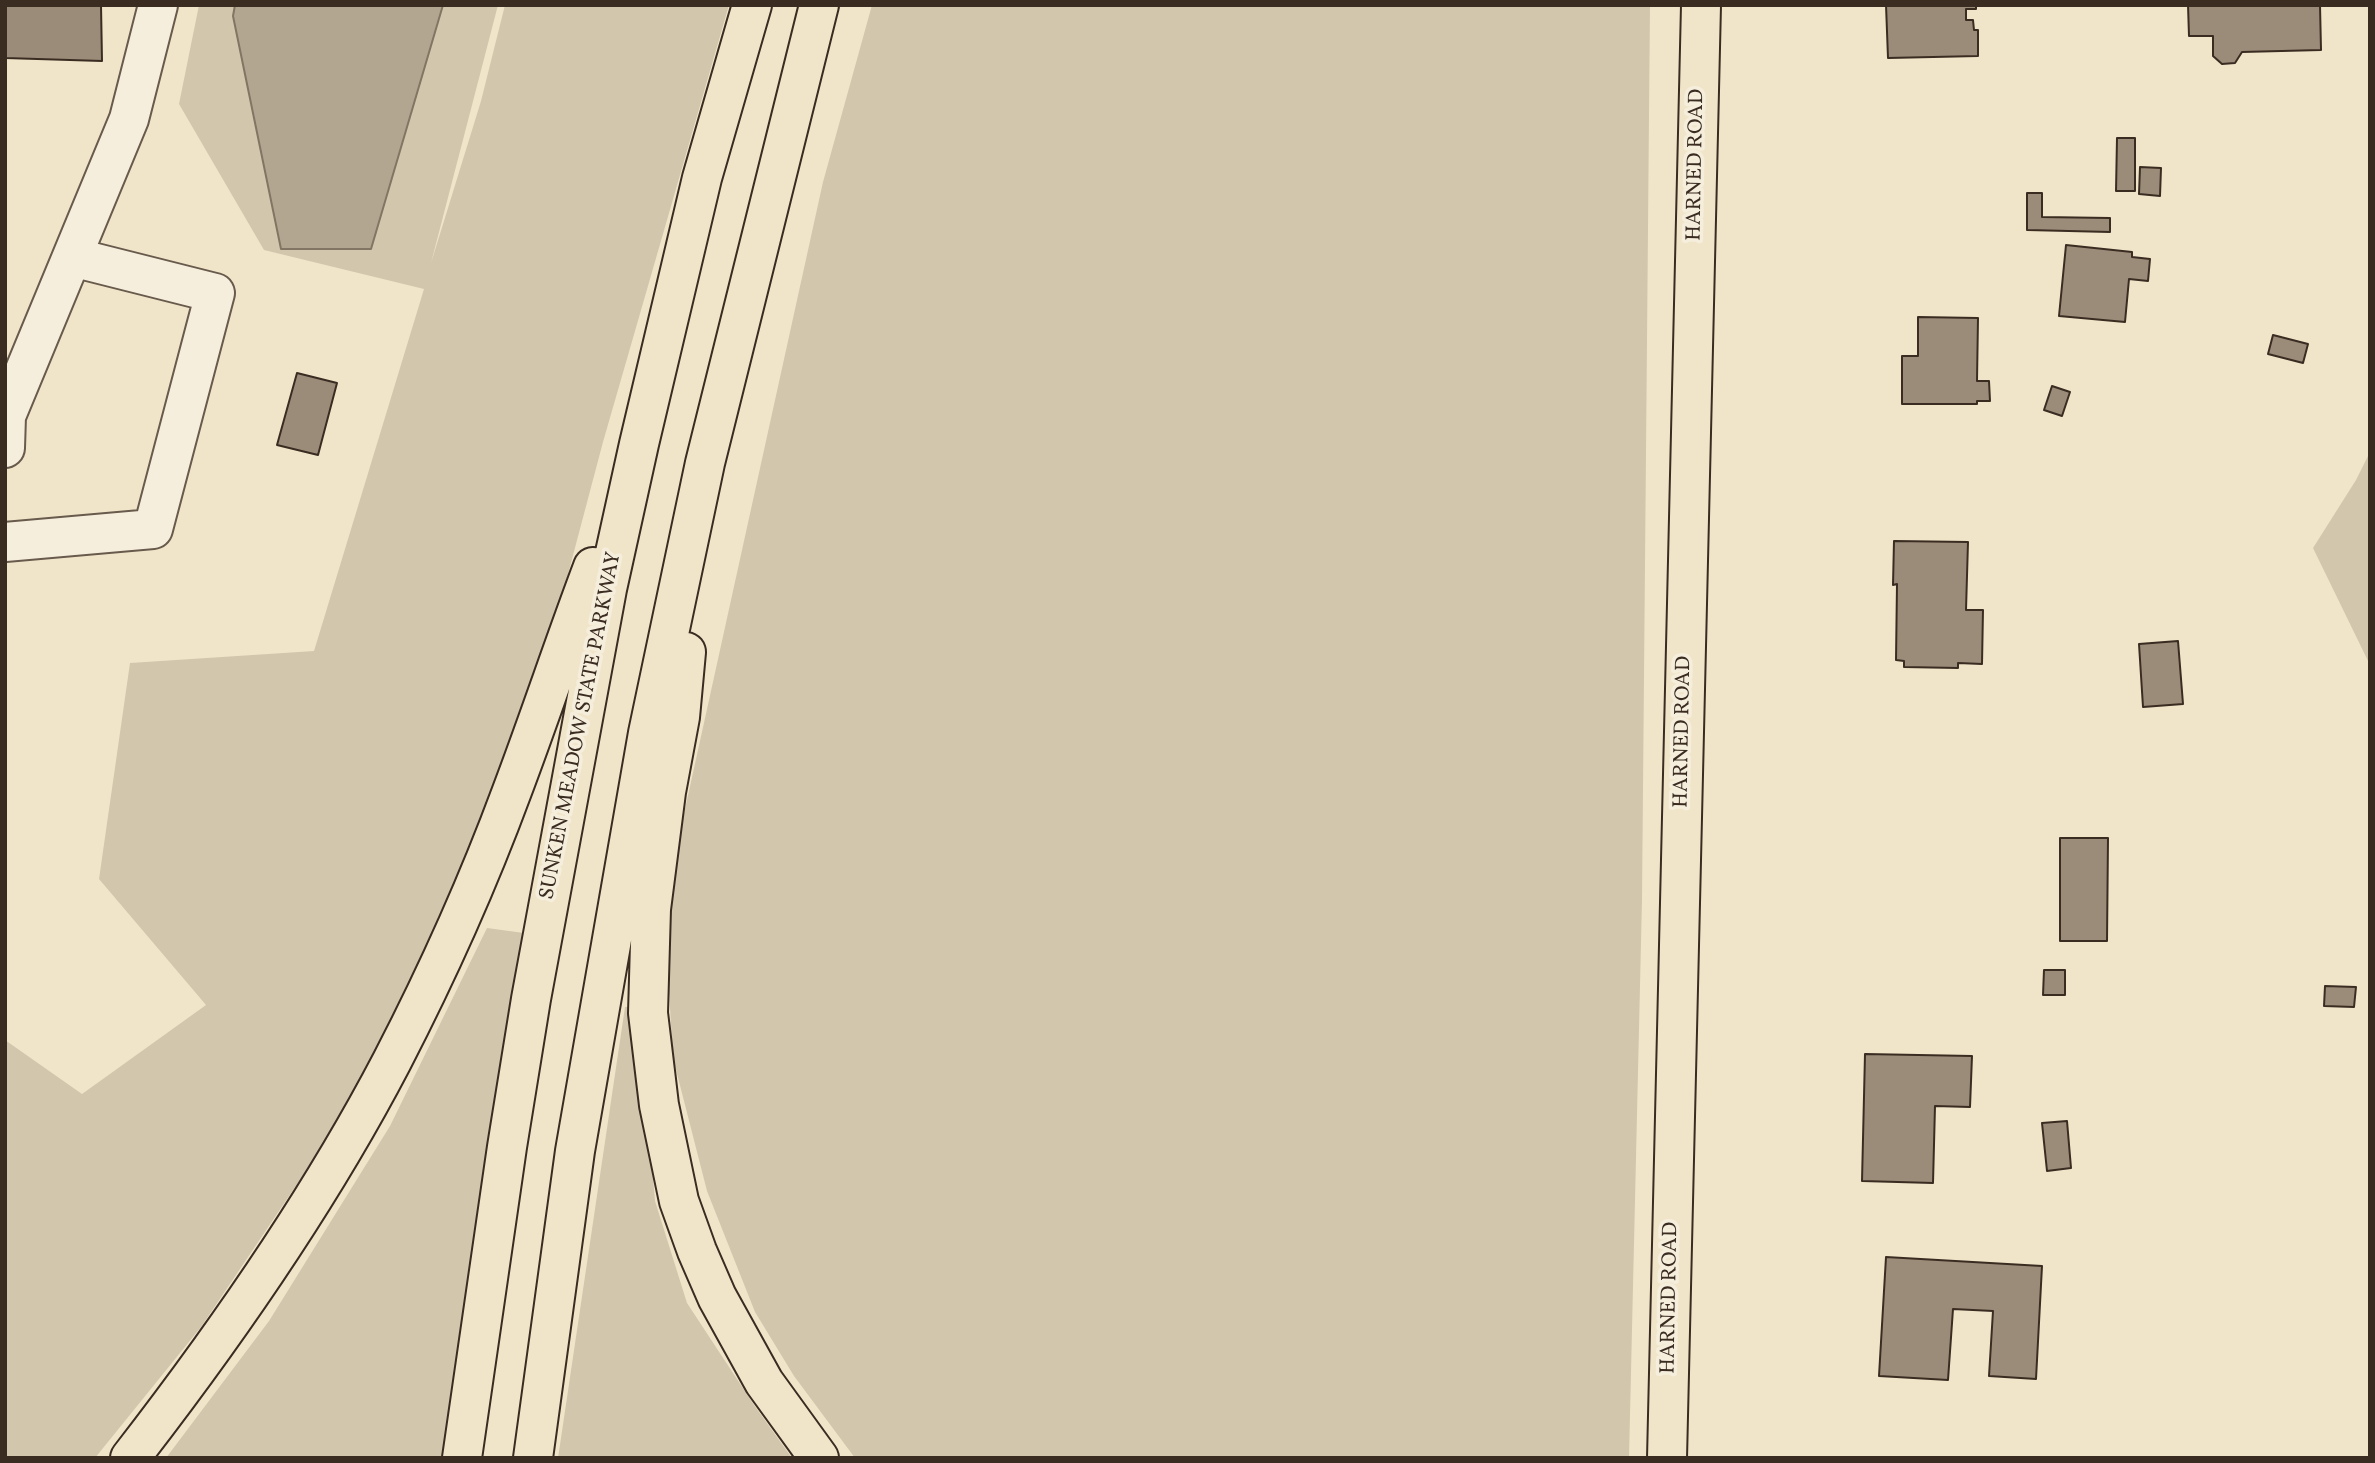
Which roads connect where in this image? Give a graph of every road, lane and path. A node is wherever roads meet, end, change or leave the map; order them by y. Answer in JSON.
{"nodes":[{"id":1,"x":158,"y":5,"type":"edge"},
{"id":2,"x":752,"y":5,"type":"edge"},
{"id":3,"x":819,"y":5,"type":"edge"},
{"id":4,"x":1701,"y":5,"type":"edge"},
{"id":5,"x":72,"y":257,"type":"junction"},
{"id":6,"x":639,"y":444,"type":"junction"},
{"id":7,"x":5,"y":448,"type":"edge"},
{"id":8,"x":705,"y":463,"type":"junction"},
{"id":9,"x":5,"y":542,"type":"edge"},
{"id":10,"x":130,"y":1458,"type":"edge"},
{"id":11,"x":463,"y":1458,"type":"edge"},
{"id":12,"x":533,"y":1458,"type":"edge"},
{"id":13,"x":819,"y":1458,"type":"edge"},
{"id":14,"x":1667,"y":1458,"type":"edge"}],
"edges":[{"from":1,"to":5,"type":"lane"},
{"from":2,"to":6,"type":"main road","name":"SUNKEN MEADOW STATE PARKWAY"},
{"from":3,"to":8,"type":"main road"},
{"from":4,"to":14,"type":"main road","name":"HARNED ROAD"},
{"from":5,"to":7,"type":"lane"},
{"from":5,"to":9,"type":"lane"},
{"from":6,"to":10,"type":"main road"},
{"from":6,"to":11,"type":"main road","name":"SUNKEN MEADOW STATE PARKWAY"},
{"from":8,"to":12,"type":"main road"},
{"from":8,"to":13,"type":"main road"}]}
